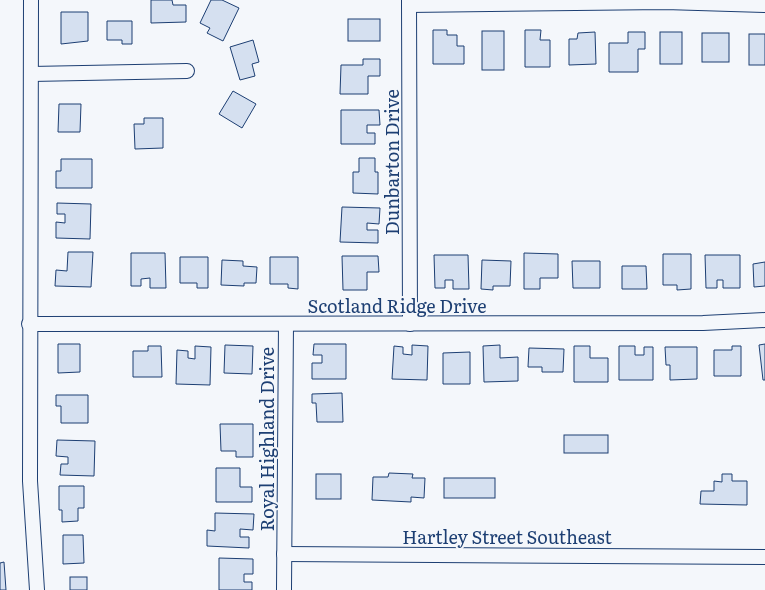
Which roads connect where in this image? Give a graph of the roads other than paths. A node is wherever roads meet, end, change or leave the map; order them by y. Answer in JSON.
{"nodes":[{"id":1,"x":31,"y":0,"type":"edge"},
{"id":2,"x":409,"y":3,"type":"edge"},
{"id":3,"x":765,"y":5,"type":"edge"},
{"id":4,"x":187,"y":71,"type":"dead end"},
{"id":5,"x":31,"y":74,"type":"junction"},
{"id":6,"x":765,"y":320,"type":"edge"},
{"id":7,"x":29,"y":324,"type":"junction"},
{"id":8,"x":286,"y":324,"type":"junction"},
{"id":9,"x":410,"y":324,"type":"junction"},
{"id":10,"x":284,"y":554,"type":"junction"},
{"id":11,"x":765,"y":557,"type":"edge"},
{"id":12,"x":37,"y":590,"type":"edge"},
{"id":13,"x":284,"y":590,"type":"edge"}],
"edges":[{"from":1,"to":5,"type":"street"},
{"from":2,"to":3,"type":"street"},
{"from":2,"to":9,"type":"street","name":"Dunbarton Drive"},
{"from":4,"to":5,"type":"street"},
{"from":5,"to":7,"type":"street"},
{"from":6,"to":9,"type":"street","name":"Scotland Ridge Drive"},
{"from":7,"to":8,"type":"street","name":"Scotland Ridge Drive"},
{"from":7,"to":12,"type":"street"},
{"from":8,"to":9,"type":"street","name":"Scotland Ridge Drive"},
{"from":8,"to":10,"type":"street","name":"Royal Highland Drive"},
{"from":10,"to":11,"type":"street","name":"Hartley Street Southeast"},
{"from":10,"to":13,"type":"street"}]}
